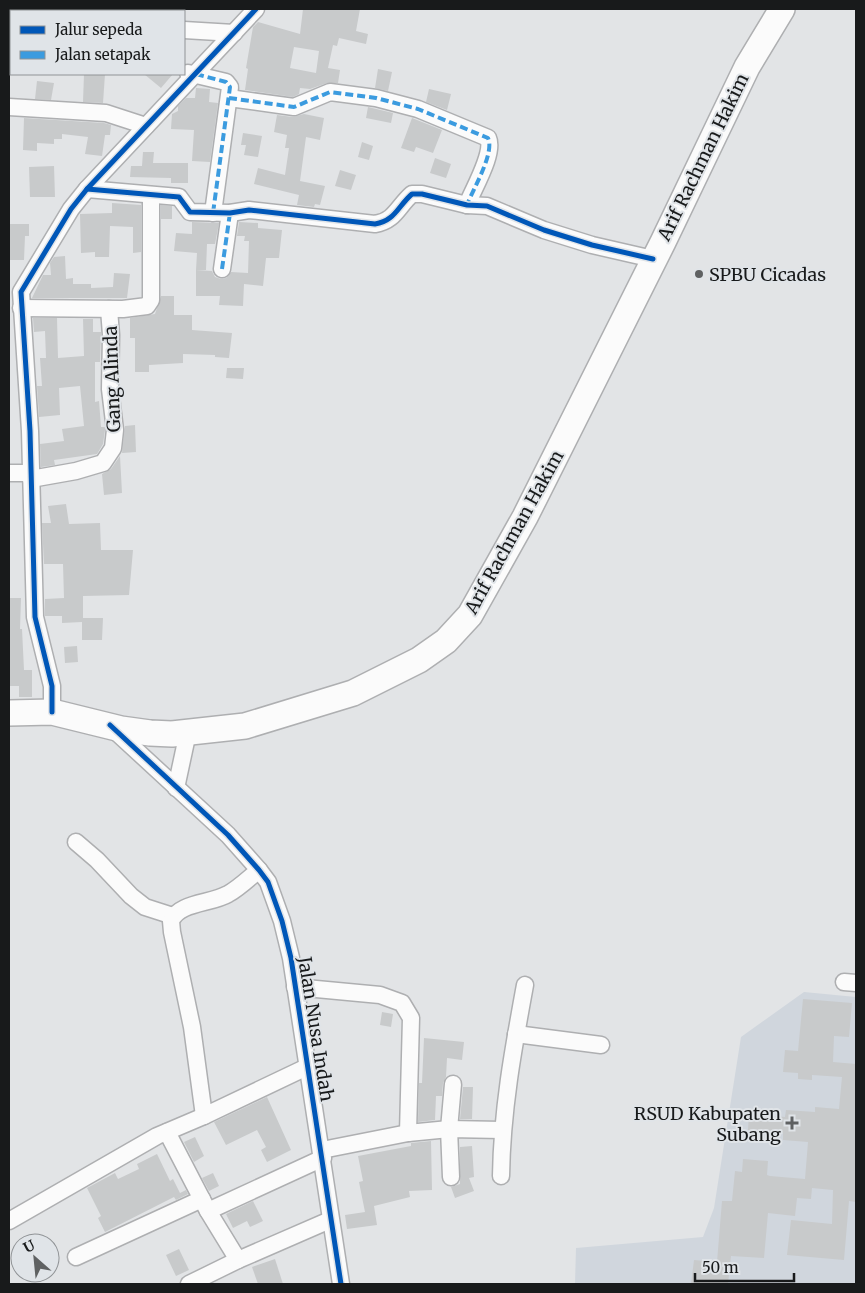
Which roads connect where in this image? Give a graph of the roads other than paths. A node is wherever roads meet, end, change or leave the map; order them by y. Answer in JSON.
{"nodes":[{"id":1,"x":256,"y":9,"type":"edge"},
{"id":2,"x":782,"y":9,"type":"edge"},
{"id":3,"x":185,"y":30,"type":"edge"},
{"id":4,"x":234,"y":33,"type":"junction"},
{"id":5,"x":190,"y":73,"type":"edge"},
{"id":6,"x":229,"y":98,"type":"junction"},
{"id":7,"x":9,"y":108,"type":"edge"},
{"id":8,"x":146,"y":126,"type":"junction"},
{"id":9,"x":87,"y":189,"type":"junction"},
{"id":10,"x":151,"y":195,"type":"junction"},
{"id":11,"x":467,"y":205,"type":"junction"},
{"id":12,"x":221,"y":213,"type":"junction"},
{"id":13,"x":654,"y":259,"type":"junction"},
{"id":14,"x":222,"y":269,"type":"dead end"},
{"id":15,"x":16,"y":303,"type":"edge"},
{"id":16,"x":109,"y":309,"type":"junction"},
{"id":17,"x":9,"y":473,"type":"edge"},
{"id":18,"x":31,"y":476,"type":"junction"},
{"id":19,"x":9,"y":712,"type":"edge"},
{"id":20,"x":52,"y":712,"type":"junction"},
{"id":21,"x":110,"y":725,"type":"junction"},
{"id":22,"x":188,"y":732,"type":"junction"},
{"id":23,"x":176,"y":788,"type":"junction"},
{"id":24,"x":76,"y":842,"type":"dead end"},
{"id":25,"x":259,"y":870,"type":"junction"},
{"id":26,"x":174,"y":916,"type":"junction"},
{"id":27,"x":525,"y":985,"type":"dead end"},
{"id":28,"x":295,"y":987,"type":"junction"},
{"id":29,"x":516,"y":1034,"type":"junction"},
{"id":30,"x":601,"y":1045,"type":"dead end"},
{"id":31,"x":308,"y":1066,"type":"junction"},
{"id":32,"x":453,"y":1084,"type":"dead end"},
{"id":33,"x":204,"y":1116,"type":"junction"},
{"id":34,"x":449,"y":1129,"type":"junction"},
{"id":35,"x":502,"y":1130,"type":"junction"},
{"id":36,"x":167,"y":1132,"type":"junction"},
{"id":37,"x":408,"y":1133,"type":"junction"},
{"id":38,"x":322,"y":1154,"type":"junction"},
{"id":39,"x":501,"y":1176,"type":"dead end"},
{"id":40,"x":451,"y":1177,"type":"dead end"},
{"id":41,"x":205,"y":1205,"type":"junction"},
{"id":42,"x":330,"y":1220,"type":"junction"},
{"id":43,"x":9,"y":1221,"type":"edge"},
{"id":44,"x":76,"y":1257,"type":"dead end"},
{"id":45,"x":238,"y":1260,"type":"junction"},
{"id":46,"x":193,"y":1283,"type":"edge"},
{"id":47,"x":341,"y":1284,"type":"edge"}],
"edges":[{"from":1,"to":4,"type":"street"},
{"from":2,"to":13,"type":"main road","name":"Arif Rachman Hakim"},
{"from":3,"to":4,"type":"street"},
{"from":4,"to":5,"type":"street"},
{"from":5,"to":6,"type":"street"},
{"from":5,"to":8,"type":"street"},
{"from":6,"to":11,"type":"street"},
{"from":6,"to":12,"type":"street"},
{"from":7,"to":8,"type":"street"},
{"from":8,"to":9,"type":"street"},
{"from":9,"to":10,"type":"street"},
{"from":9,"to":15,"type":"street"},
{"from":10,"to":12,"type":"street"},
{"from":10,"to":16,"type":"street"},
{"from":11,"to":12,"type":"street"},
{"from":11,"to":13,"type":"street"},
{"from":12,"to":14,"type":"street"},
{"from":13,"to":22,"type":"main road","name":"Arif Rachman Hakim"},
{"from":15,"to":16,"type":"street"},
{"from":15,"to":18,"type":"street"},
{"from":16,"to":18,"type":"street","name":"Gang Alinda"},
{"from":17,"to":18,"type":"street","name":"Gang Alinda"},
{"from":18,"to":20,"type":"street"},
{"from":19,"to":20,"type":"main road","name":"Arif Rachman Hakim"},
{"from":20,"to":21,"type":"main road","name":"Arif Rachman Hakim"},
{"from":21,"to":22,"type":"main road","name":"Arif Rachman Hakim"},
{"from":21,"to":23,"type":"street","name":"Jalan Nusa Indah"},
{"from":22,"to":23,"type":"street"},
{"from":23,"to":25,"type":"street","name":"Jalan Nusa Indah"},
{"from":24,"to":26,"type":"street"},
{"from":25,"to":26,"type":"street"},
{"from":25,"to":28,"type":"street","name":"Jalan Nusa Indah"},
{"from":26,"to":33,"type":"street"},
{"from":27,"to":29,"type":"street"},
{"from":28,"to":31,"type":"street","name":"Jalan Nusa Indah"},
{"from":28,"to":37,"type":"street"},
{"from":29,"to":30,"type":"street"},
{"from":29,"to":35,"type":"street"},
{"from":31,"to":33,"type":"street"},
{"from":31,"to":38,"type":"street","name":"Jalan Nusa Indah"},
{"from":32,"to":34,"type":"street"},
{"from":33,"to":36,"type":"street"},
{"from":34,"to":35,"type":"street"},
{"from":34,"to":37,"type":"street"},
{"from":34,"to":40,"type":"street"},
{"from":35,"to":39,"type":"street"},
{"from":36,"to":41,"type":"street"},
{"from":36,"to":43,"type":"street"},
{"from":37,"to":38,"type":"street"},
{"from":38,"to":41,"type":"street"},
{"from":38,"to":42,"type":"street","name":"Jalan Nusa Indah"},
{"from":41,"to":44,"type":"street"},
{"from":41,"to":45,"type":"street"},
{"from":42,"to":45,"type":"street"},
{"from":42,"to":47,"type":"street","name":"Jalan Nusa Indah"},
{"from":45,"to":46,"type":"street"}]}
